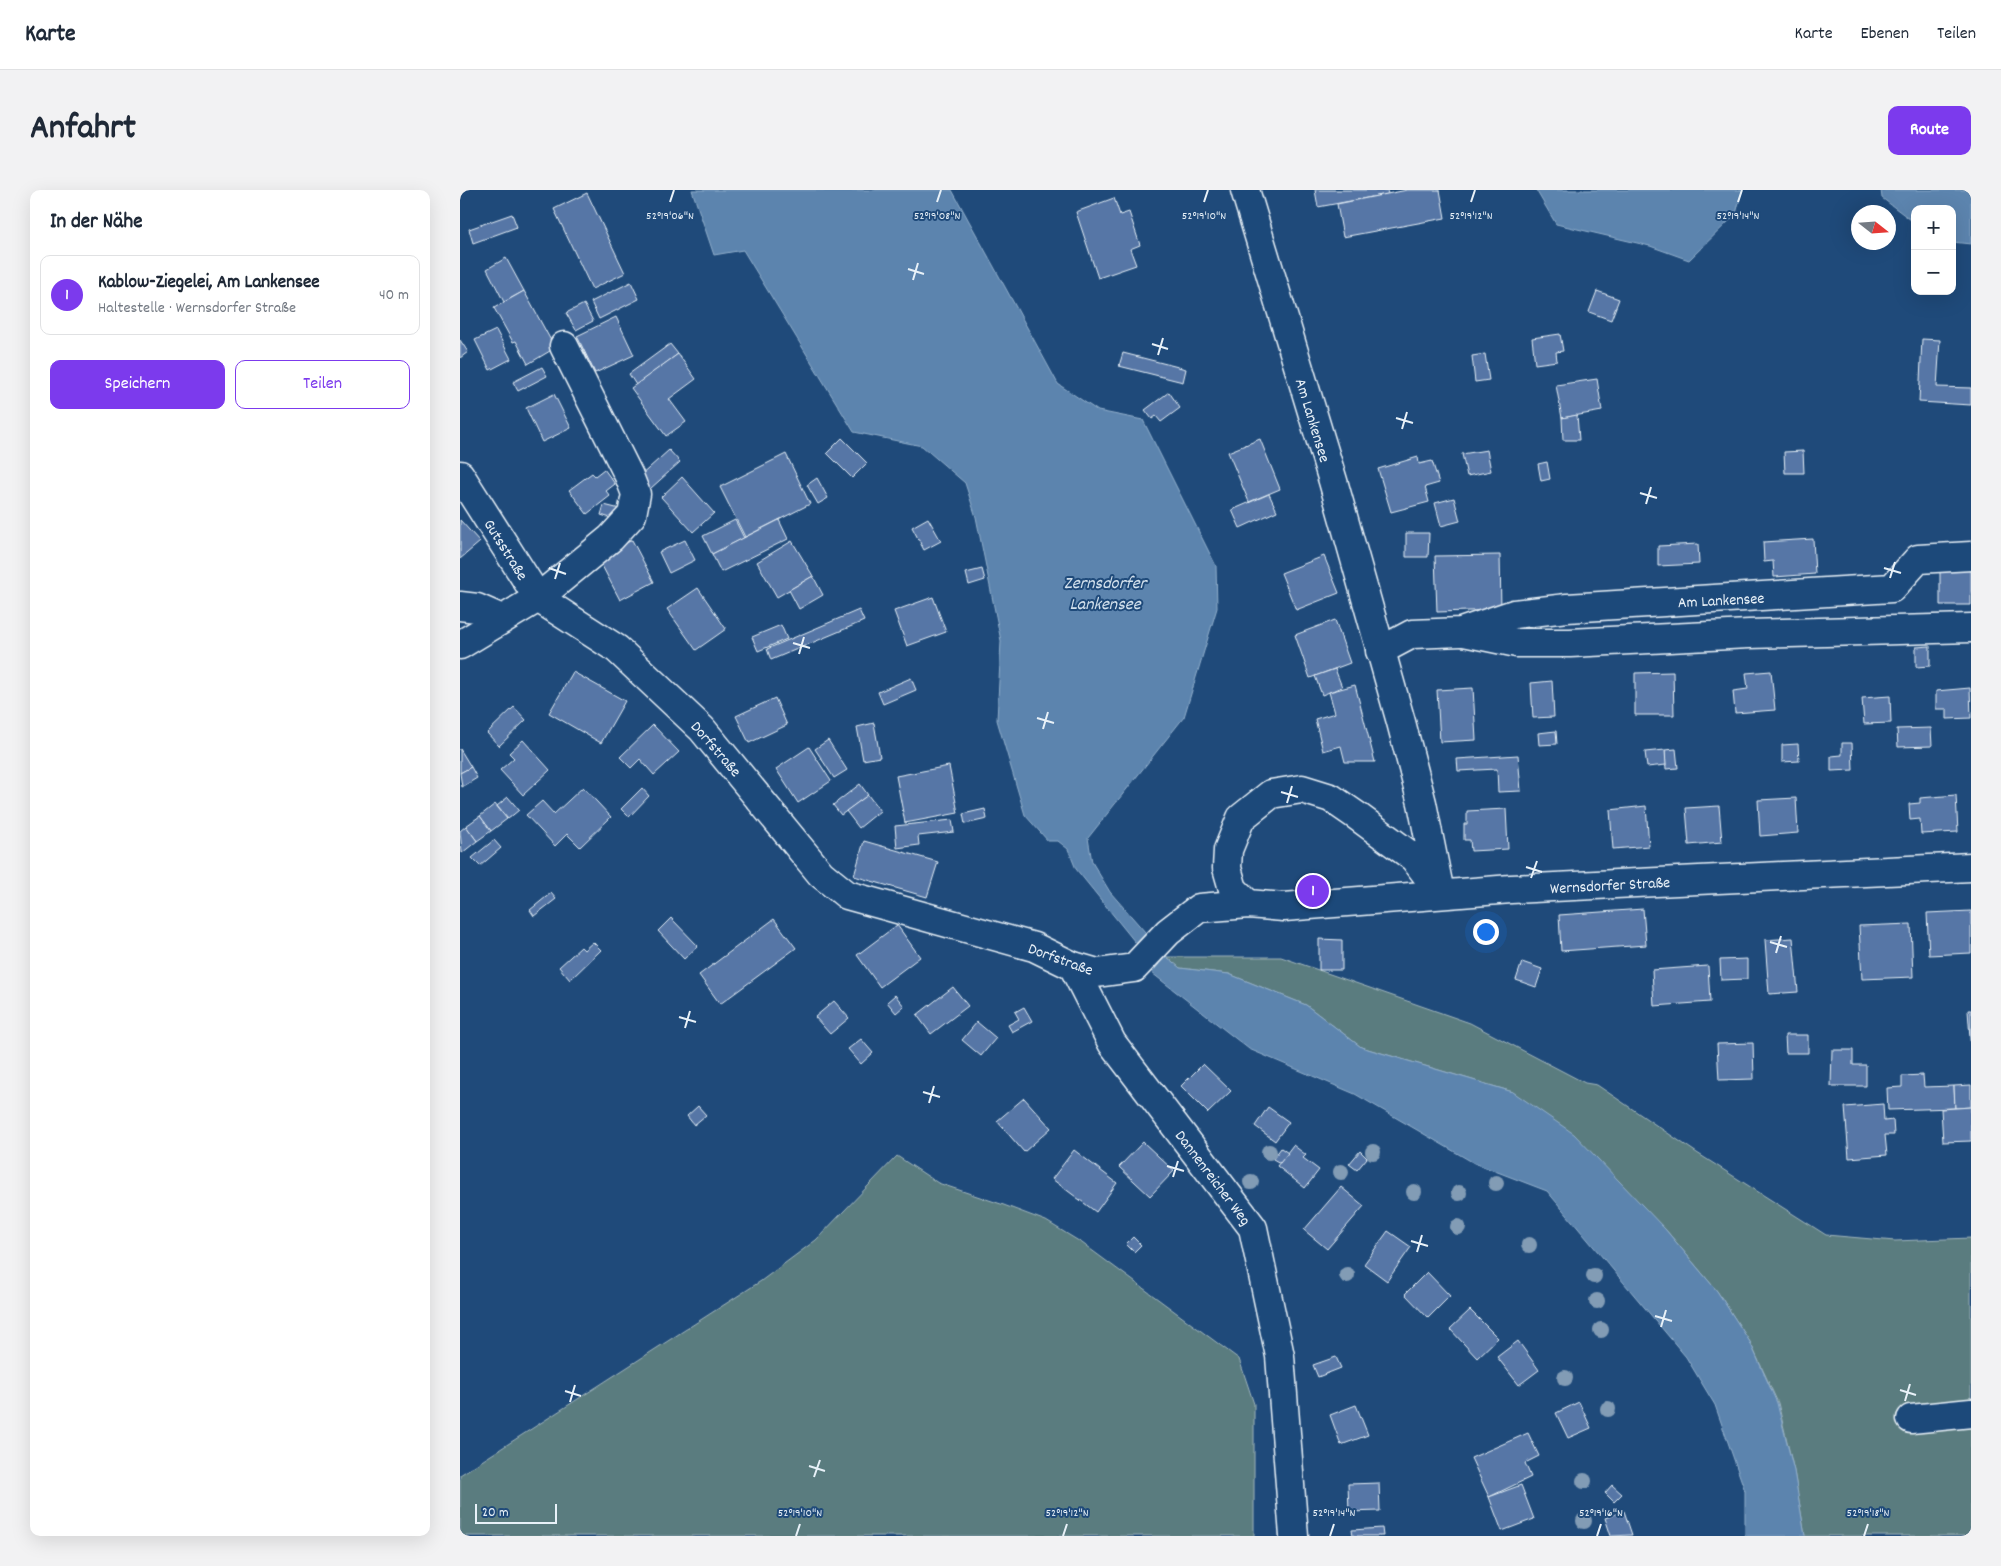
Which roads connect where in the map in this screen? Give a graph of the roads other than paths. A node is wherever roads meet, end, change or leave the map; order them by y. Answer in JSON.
{"nodes":[{"id":1,"x":1245,"y":190,"type":"edge"},
{"id":2,"x":564,"y":346,"type":"dead end"},
{"id":3,"x":460,"y":474,"type":"edge"},
{"id":4,"x":1971,"y":556,"type":"edge"},
{"id":5,"x":538,"y":598,"type":"junction"},
{"id":6,"x":460,"y":606,"type":"edge"},
{"id":7,"x":502,"y":619,"type":"junction"},
{"id":8,"x":1971,"y":628,"type":"edge"},
{"id":9,"x":1461,"y":632,"type":"junction"},
{"id":10,"x":460,"y":645,"type":"edge"},
{"id":11,"x":1380,"y":651,"type":"junction"},
{"id":12,"x":1971,"y":867,"type":"edge"},
{"id":13,"x":1440,"y":893,"type":"junction"},
{"id":14,"x":1248,"y":904,"type":"junction"},
{"id":15,"x":1168,"y":932,"type":"joint"},
{"id":16,"x":1073,"y":966,"type":"junction"},
{"id":17,"x":1971,"y":1413,"type":"edge"},
{"id":18,"x":1911,"y":1419,"type":"dead end"},
{"id":19,"x":1294,"y":1536,"type":"edge"}],
"edges":[{"from":1,"to":11,"type":"street","name":"Am Lankensee"},
{"from":2,"to":5,"type":"street"},
{"from":3,"to":5,"type":"street","name":"Gutsstraße"},
{"from":4,"to":9,"type":"street","name":"Am Lankensee"},
{"from":5,"to":7,"type":"street"},
{"from":5,"to":16,"type":"street","name":"Dorfstraße"},
{"from":6,"to":7,"type":"street"},
{"from":7,"to":10,"type":"street"},
{"from":8,"to":9,"type":"street","name":"Am Lankensee"},
{"from":9,"to":11,"type":"street","name":"Am Lankensee"},
{"from":11,"to":13,"type":"street","name":"Am Lankensee"},
{"from":12,"to":13,"type":"street","name":"Wernsdorfer Straße"},
{"from":13,"to":14,"type":"street","name":"Wernsdorfer Straße"},
{"from":13,"to":14,"type":"street"},
{"from":14,"to":15,"type":"street","name":"Wernsdorfer Straße"},
{"from":15,"to":16,"type":"street","name":"Dorfstraße"},
{"from":16,"to":19,"type":"street","name":"Dannenreicher Weg"},
{"from":17,"to":18,"type":"street"}]}
